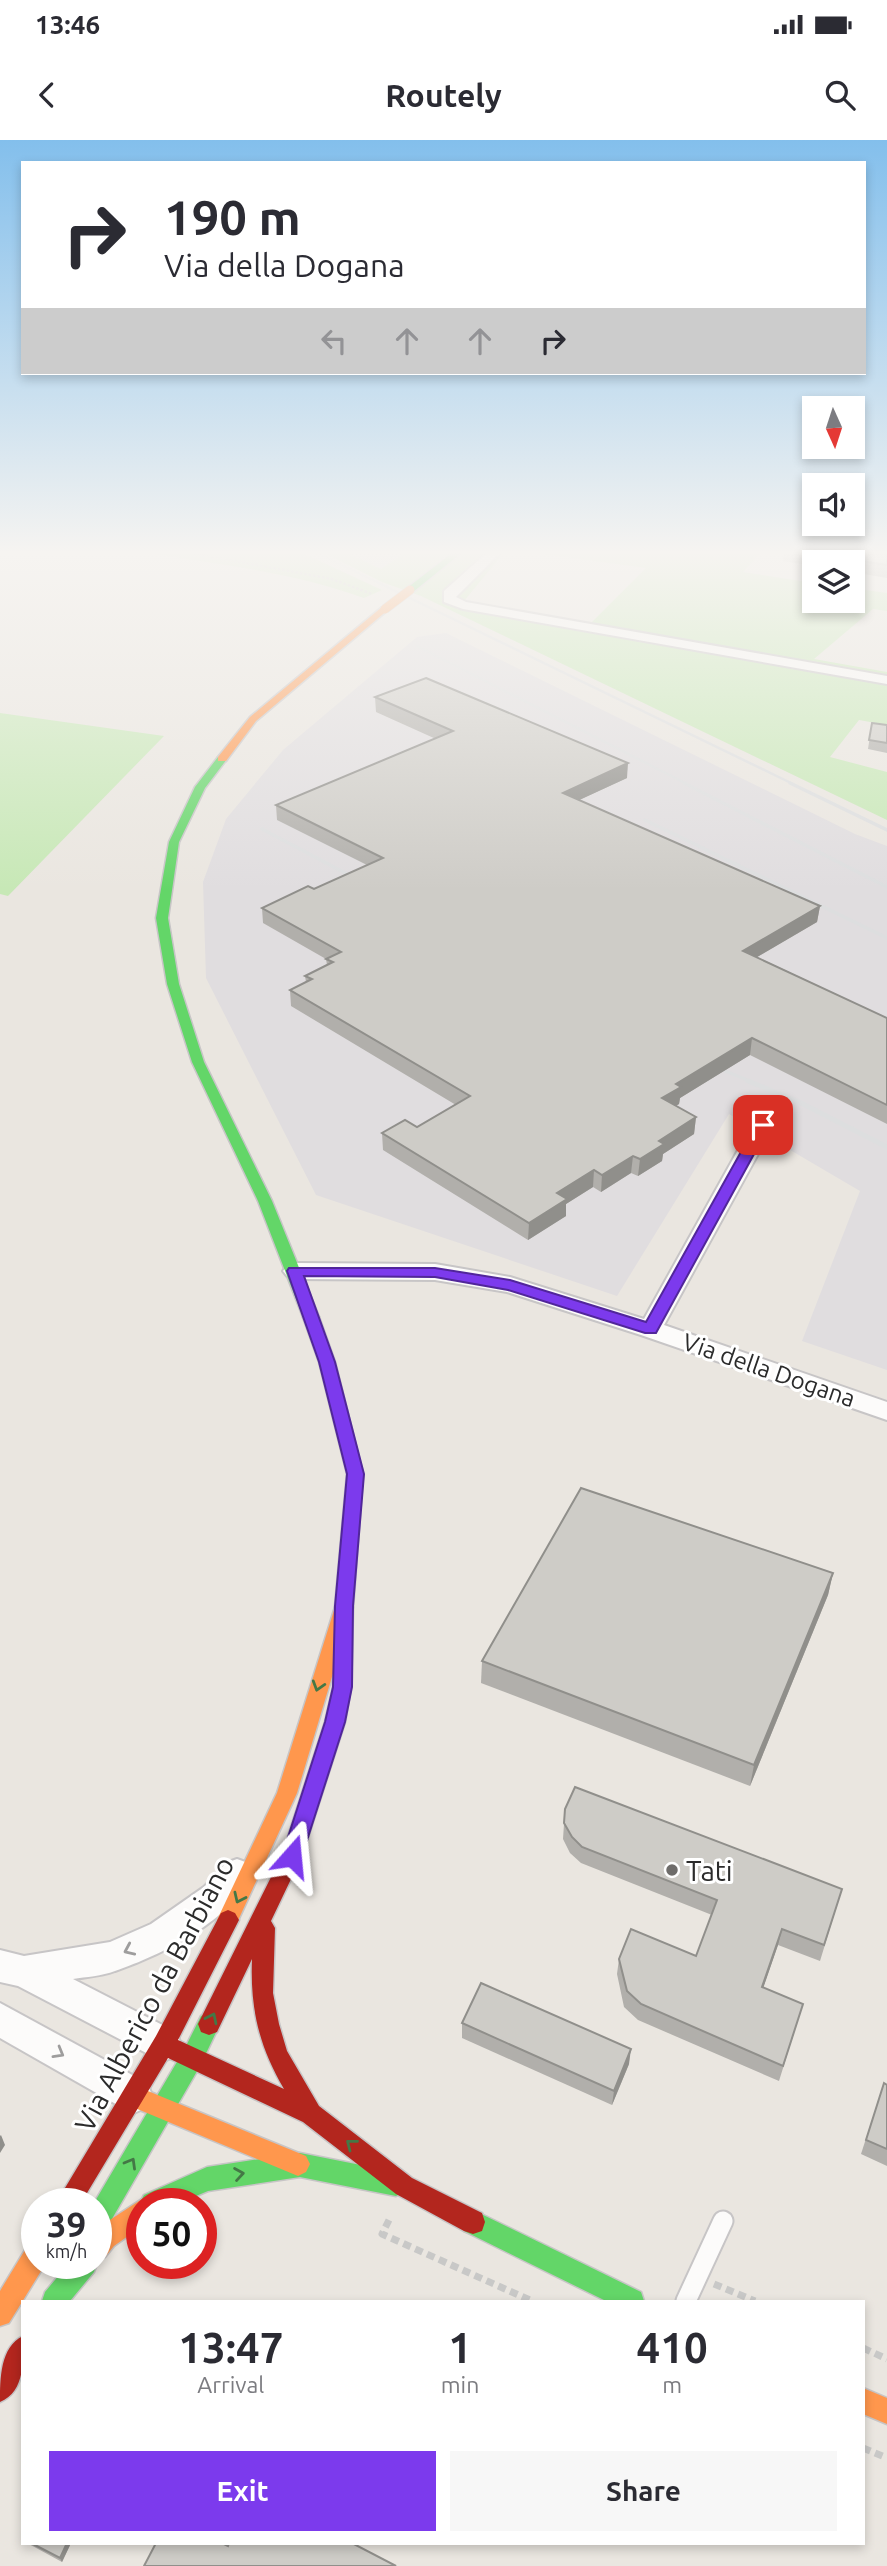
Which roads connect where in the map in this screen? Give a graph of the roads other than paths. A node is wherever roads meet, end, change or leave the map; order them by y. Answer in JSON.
{"nodes":[{"id":1,"x":320,"y":663,"type":"edge"},
{"id":2,"x":792,"y":663,"type":"edge"},
{"id":3,"x":887,"y":680,"type":"edge"},
{"id":4,"x":763,"y":1125,"type":"dead end"},
{"id":5,"x":295,"y":1271,"type":"junction"},
{"id":6,"x":650,"y":1329,"type":"junction"},
{"id":7,"x":887,"y":1410,"type":"edge"},
{"id":8,"x":344,"y":1606,"type":"junction"},
{"id":9,"x":271,"y":1828,"type":"junction"},
{"id":10,"x":269,"y":1903,"type":"junction"},
{"id":11,"x":12,"y":1969,"type":"edge"},
{"id":12,"x":0,"y":2019,"type":"edge"},
{"id":13,"x":161,"y":2075,"type":"junction"},
{"id":14,"x":311,"y":2113,"type":"junction"},
{"id":15,"x":300,"y":2165,"type":"junction"},
{"id":16,"x":404,"y":2186,"type":"junction"},
{"id":17,"x":79,"y":2188,"type":"edge"},
{"id":18,"x":111,"y":2188,"type":"edge"},
{"id":19,"x":186,"y":2188,"type":"edge"},
{"id":20,"x":723,"y":2221,"type":"dead end"},
{"id":21,"x":22,"y":2279,"type":"edge"},
{"id":22,"x":64,"y":2279,"type":"edge"},
{"id":23,"x":71,"y":2279,"type":"edge"},
{"id":24,"x":53,"y":2300,"type":"edge"},
{"id":25,"x":53,"y":2300,"type":"edge"},
{"id":26,"x":630,"y":2300,"type":"edge"},
{"id":27,"x":686,"y":2300,"type":"edge"},
{"id":28,"x":0,"y":2314,"type":"edge"},
{"id":29,"x":21,"y":2352,"type":"edge"},
{"id":30,"x":0,"y":2389,"type":"edge"},
{"id":31,"x":865,"y":2402,"type":"edge"},
{"id":32,"x":887,"y":2411,"type":"edge"}],
"edges":[{"from":1,"to":5,"type":"main road","name":"Via Alberico da Barbiano","bridge":true},
{"from":2,"to":3,"type":"street"},
{"from":4,"to":6,"type":"street","name":"Via della Dogana"},
{"from":5,"to":6,"type":"street","name":"Via della Dogana"},
{"from":5,"to":8,"type":"main road","name":"Via Alberico da Barbiano"},
{"from":6,"to":7,"type":"street","name":"Via della Dogana"},
{"from":8,"to":9,"type":"main road","name":"Via Alberico da Barbiano","one_way":true},
{"from":8,"to":10,"type":"main road","name":"Via Alberico da Barbiano"},
{"from":9,"to":11,"type":"street","one_way":true},
{"from":9,"to":13,"type":"main road","name":"Via Alberico da Barbiano","one_way":true},
{"from":13,"to":10,"type":"main road","name":"Via Alberico da Barbiano","one_way":true},
{"from":10,"to":14,"type":"main road"},
{"from":11,"to":13,"type":"street"},
{"from":12,"to":13,"type":"street","one_way":true},
{"from":13,"to":13,"type":"main road","name":"Via Alberico da Barbiano"},
{"from":13,"to":14,"type":"main road"},
{"from":13,"to":15,"type":"main road"},
{"from":13,"to":17,"type":"main road","name":"Via Alberico da Barbiano"},
{"from":18,"to":13,"type":"main road","name":"Via Alberico da Barbiano","one_way":true},
{"from":16,"to":14,"type":"main road","one_way":true},
{"from":15,"to":16,"type":"main road"},
{"from":19,"to":15,"type":"main road","one_way":true},
{"from":16,"to":26,"type":"main road"},
{"from":20,"to":27,"type":"lane"},
{"from":21,"to":28,"type":"main road"},
{"from":22,"to":24,"type":"main road"},
{"from":23,"to":25,"type":"main road"},
{"from":29,"to":30,"type":"main road"},
{"from":31,"to":32,"type":"main road"}]}
